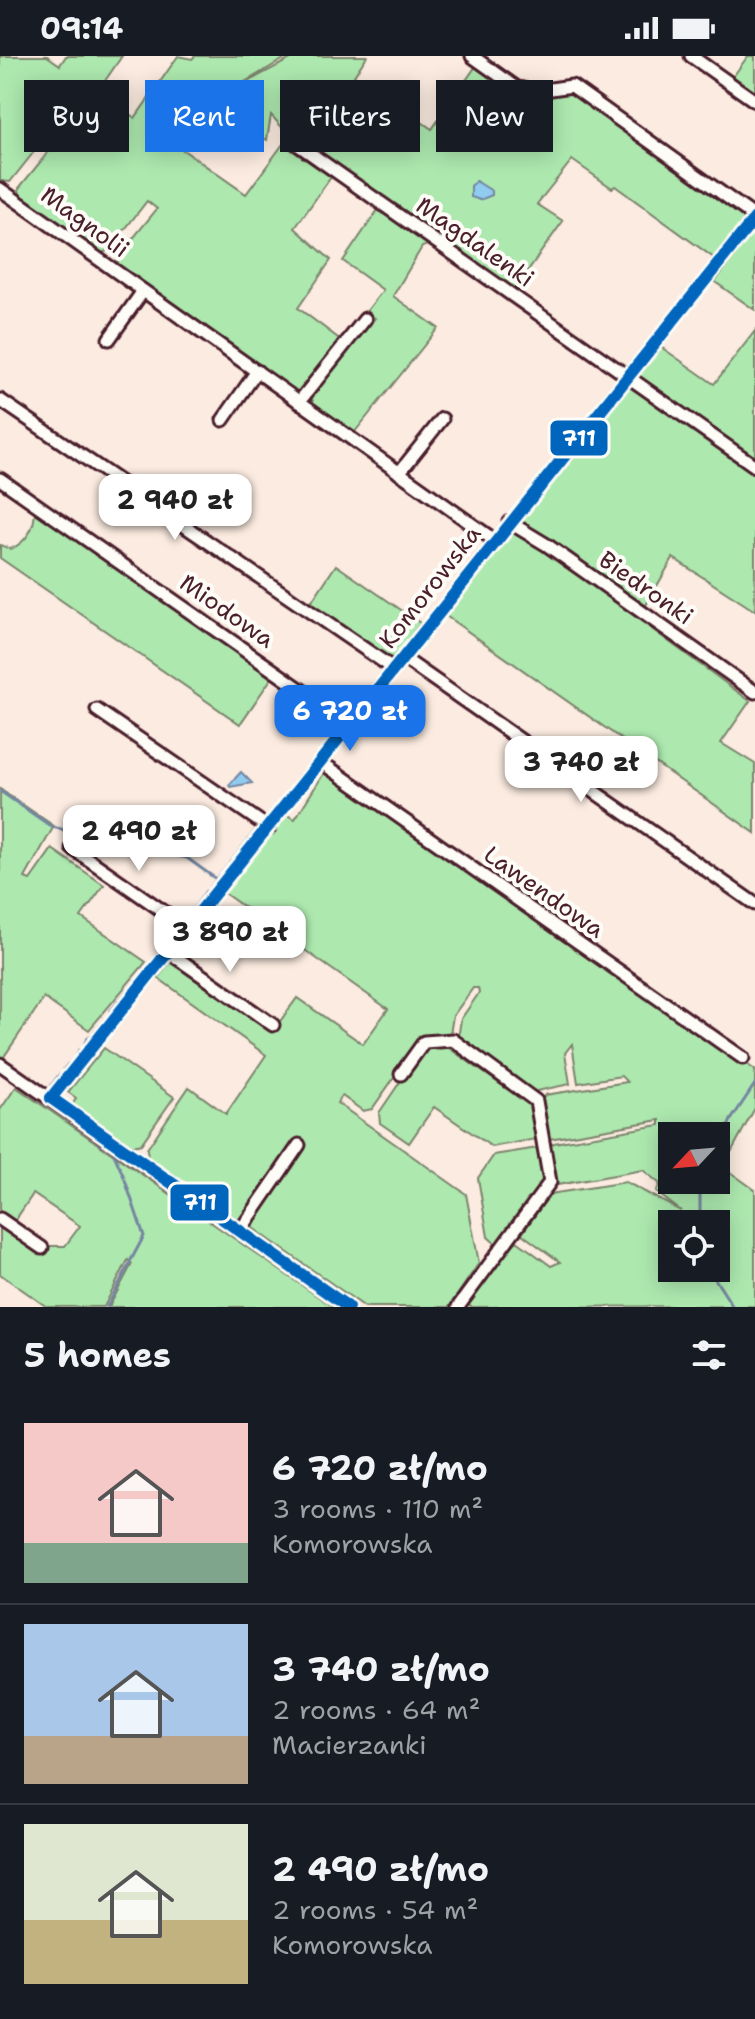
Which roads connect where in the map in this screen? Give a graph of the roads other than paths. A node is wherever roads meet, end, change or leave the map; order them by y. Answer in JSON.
{"nodes":[{"id":1,"x":472,"y":56,"type":"edge"},
{"id":2,"x":691,"y":56,"type":"edge"},
{"id":3,"x":755,"y":101,"type":"edge"},
{"id":4,"x":308,"y":152,"type":"edge"},
{"id":5,"x":0,"y":189,"type":"edge"},
{"id":6,"x":754,"y":221,"type":"edge"},
{"id":7,"x":143,"y":291,"type":"junction"},
{"id":8,"x":365,"y":319,"type":"dead end"},
{"id":9,"x":109,"y":339,"type":"dead end"},
{"id":10,"x":257,"y":371,"type":"junction"},
{"id":11,"x":628,"y":377,"type":"junction"},
{"id":12,"x":0,"y":400,"type":"edge"},
{"id":13,"x":299,"y":402,"type":"junction"},
{"id":14,"x":442,"y":419,"type":"dead end"},
{"id":15,"x":223,"y":420,"type":"dead end"},
{"id":16,"x":755,"y":466,"type":"edge"},
{"id":17,"x":399,"y":473,"type":"junction"},
{"id":18,"x":0,"y":479,"type":"edge"},
{"id":19,"x":509,"y":522,"type":"junction"},
{"id":20,"x":494,"y":540,"type":"junction"},
{"id":21,"x":403,"y":658,"type":"junction"},
{"id":22,"x":394,"y":669,"type":"junction"},
{"id":23,"x":755,"y":692,"type":"edge"},
{"id":24,"x":97,"y":710,"type":"dead end"},
{"id":25,"x":350,"y":724,"type":"junction"},
{"id":26,"x":321,"y":762,"type":"junction"},
{"id":27,"x":269,"y":828,"type":"junction"},
{"id":28,"x":72,"y":848,"type":"dead end"},
{"id":29,"x":755,"y":904,"type":"edge"},
{"id":30,"x":186,"y":927,"type":"junction"},
{"id":31,"x":167,"y":951,"type":"junction"},
{"id":32,"x":273,"y":1025,"type":"dead end"},
{"id":33,"x":743,"y":1058,"type":"dead end"},
{"id":34,"x":0,"y":1064,"type":"edge"},
{"id":35,"x":401,"y":1074,"type":"dead end"},
{"id":36,"x":51,"y":1098,"type":"junction"},
{"id":37,"x":299,"y":1145,"type":"dead end"},
{"id":38,"x":0,"y":1219,"type":"edge"},
{"id":39,"x":240,"y":1231,"type":"junction"},
{"id":40,"x":42,"y":1248,"type":"dead end"},
{"id":41,"x":348,"y":1307,"type":"edge"},
{"id":42,"x":458,"y":1307,"type":"edge"}],
"edges":[{"from":1,"to":6,"type":"street"},
{"from":2,"to":3,"type":"street"},
{"from":4,"to":11,"type":"street","name":"Magdalenki"},
{"from":5,"to":7,"type":"street","name":"Magnolii"},
{"from":6,"to":11,"type":"street","name":"Komorowska"},
{"from":7,"to":9,"type":"street"},
{"from":7,"to":10,"type":"street","name":"Magnolii"},
{"from":8,"to":13,"type":"street"},
{"from":10,"to":13,"type":"street","name":"Magnolii"},
{"from":10,"to":15,"type":"street"},
{"from":11,"to":16,"type":"street","name":"Magdalenki"},
{"from":11,"to":19,"type":"street","name":"Komorowska"},
{"from":12,"to":22,"type":"street"},
{"from":13,"to":17,"type":"street","name":"Magnolii"},
{"from":14,"to":17,"type":"street"},
{"from":17,"to":20,"type":"street","name":"Magnolii"},
{"from":18,"to":25,"type":"street","name":"Miodowa"},
{"from":19,"to":20,"type":"street","name":"Komorowska"},
{"from":19,"to":23,"type":"street","name":"Biedronki"},
{"from":20,"to":21,"type":"street","name":"Komorowska"},
{"from":21,"to":22,"type":"street","name":"Komorowska"},
{"from":21,"to":29,"type":"street"},
{"from":22,"to":25,"type":"street","name":"Komorowska"},
{"from":24,"to":27,"type":"street"},
{"from":25,"to":26,"type":"street","name":"Komorowska"},
{"from":26,"to":27,"type":"street","name":"Komorowska"},
{"from":26,"to":33,"type":"street","name":"Lawendowa"},
{"from":27,"to":30,"type":"street","name":"Komorowska"},
{"from":28,"to":30,"type":"street"},
{"from":30,"to":31,"type":"street","name":"Komorowska"},
{"from":31,"to":32,"type":"street"},
{"from":31,"to":36,"type":"street","name":"Komorowska"},
{"from":34,"to":36,"type":"street"},
{"from":35,"to":42,"type":"street"},
{"from":36,"to":39,"type":"street"},
{"from":37,"to":39,"type":"street"},
{"from":38,"to":40,"type":"street"},
{"from":39,"to":41,"type":"street"}]}
